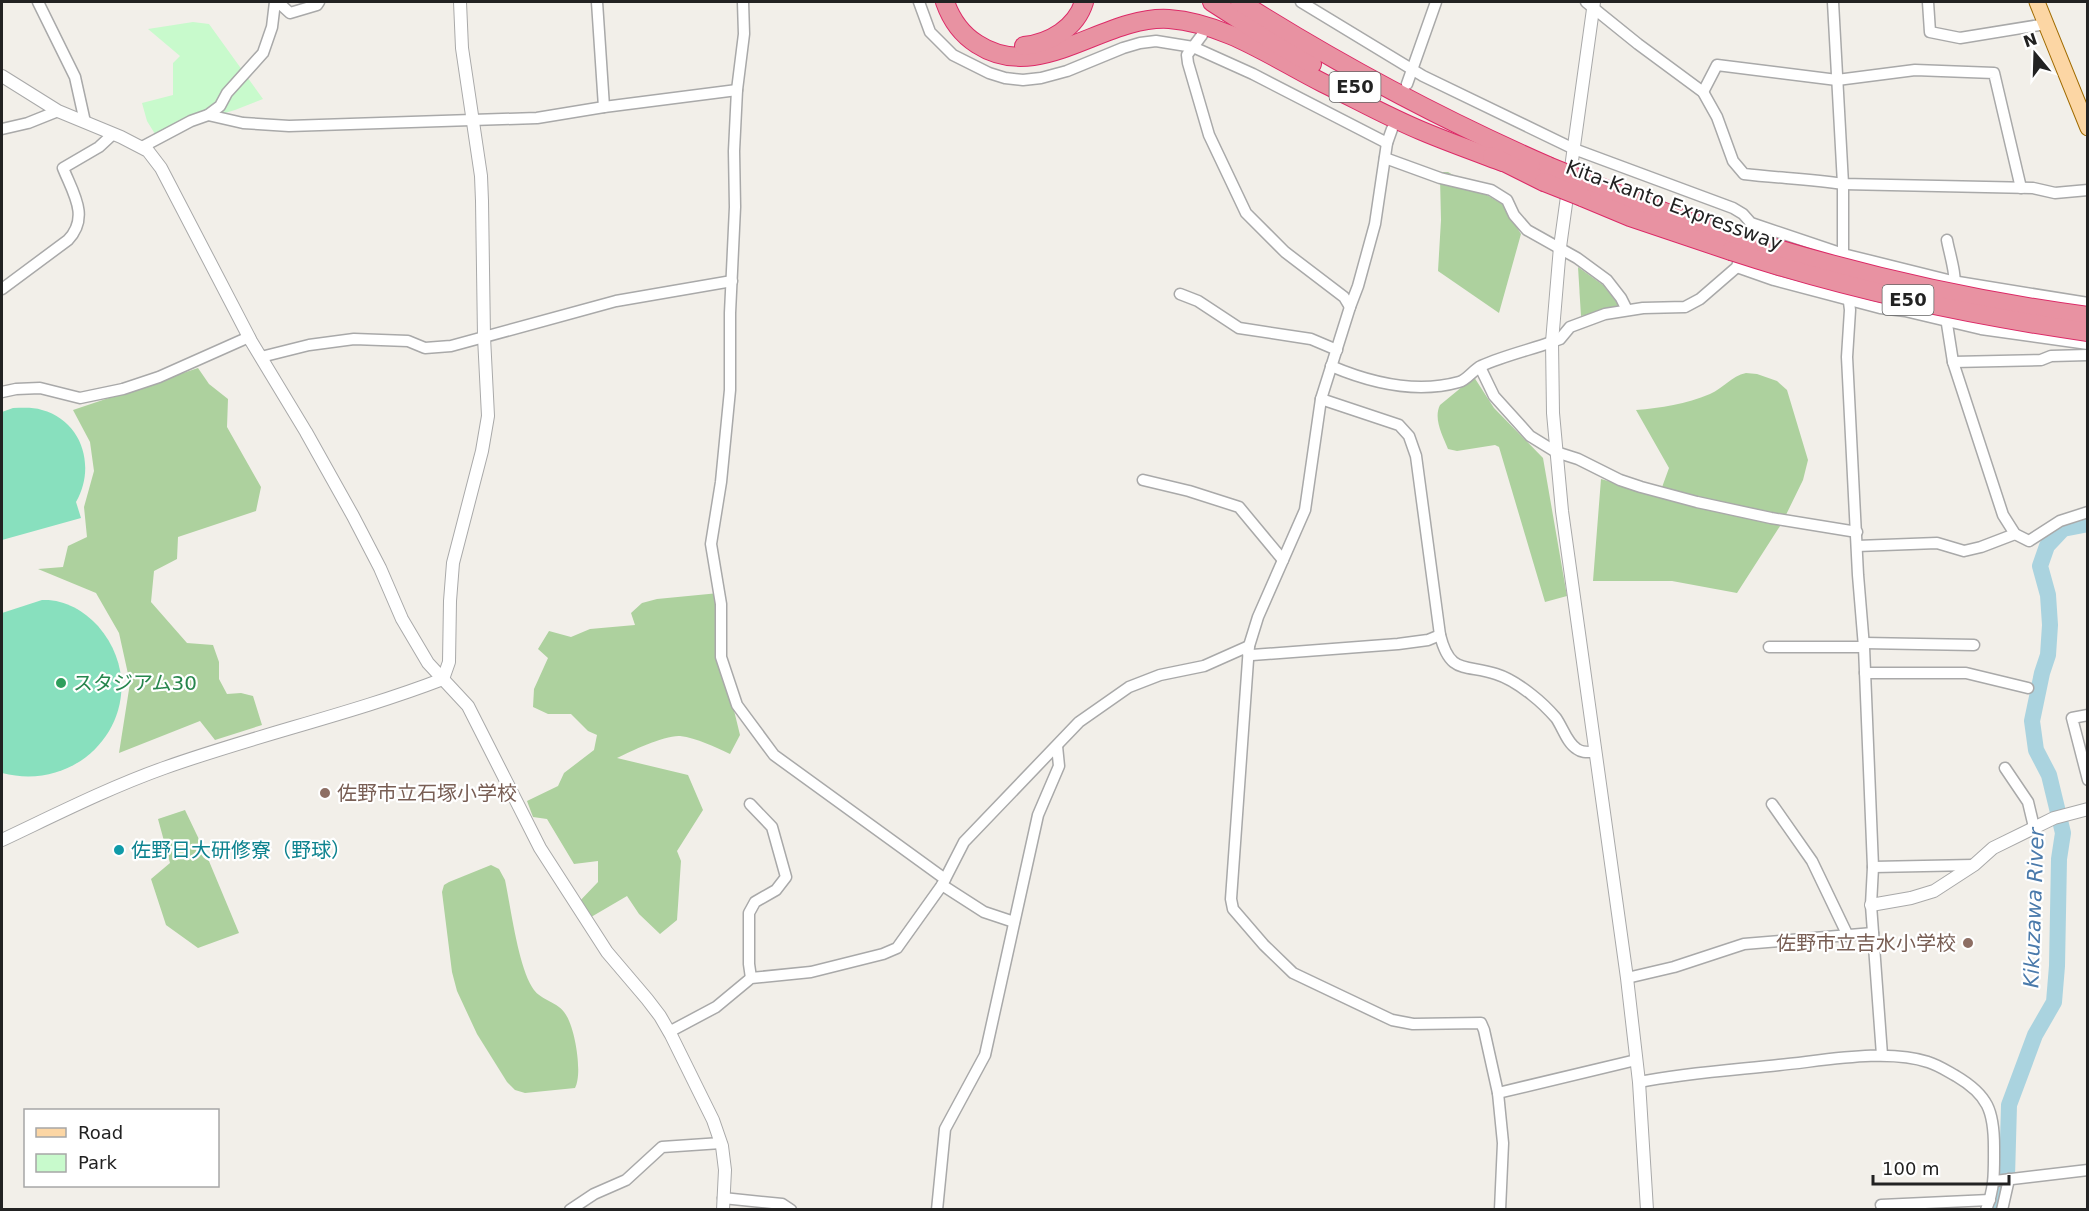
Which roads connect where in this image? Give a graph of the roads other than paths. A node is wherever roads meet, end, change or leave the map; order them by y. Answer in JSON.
{"nodes":[{"id":1,"x":38,"y":2,"type":"edge"},
{"id":2,"x":277,"y":2,"type":"edge"},
{"id":3,"x":319,"y":2,"type":"edge"},
{"id":4,"x":460,"y":2,"type":"edge"},
{"id":5,"x":597,"y":2,"type":"edge"},
{"id":6,"x":743,"y":2,"type":"edge"},
{"id":7,"x":919,"y":2,"type":"edge"},
{"id":8,"x":945,"y":2,"type":"edge"},
{"id":9,"x":958,"y":2,"type":"edge"},
{"id":10,"x":1084,"y":2,"type":"edge"},
{"id":11,"x":1212,"y":2,"type":"edge"},
{"id":12,"x":1240,"y":2,"type":"edge"},
{"id":13,"x":1254,"y":2,"type":"edge"},
{"id":14,"x":1300,"y":2,"type":"edge"},
{"id":15,"x":1436,"y":2,"type":"edge"},
{"id":16,"x":1833,"y":2,"type":"edge"},
{"id":17,"x":1928,"y":2,"type":"edge"},
{"id":18,"x":1591,"y":3,"type":"edge"},
{"id":19,"x":2041,"y":3,"type":"edge"},
{"id":20,"x":2046,"y":24,"type":"junction"},
{"id":21,"x":1202,"y":35,"type":"dead end"},
{"id":22,"x":1193,"y":47,"type":"junction"},
{"id":23,"x":1336,"y":59,"type":"junction"},
{"id":24,"x":1411,"y":70,"type":"junction"},
{"id":25,"x":2,"y":76,"type":"edge"},
{"id":26,"x":1837,"y":80,"type":"junction"},
{"id":27,"x":1407,"y":84,"type":"dead end"},
{"id":28,"x":737,"y":90,"type":"junction"},
{"id":29,"x":1703,"y":92,"type":"junction"},
{"id":30,"x":604,"y":107,"type":"junction"},
{"id":31,"x":58,"y":111,"type":"junction"},
{"id":32,"x":208,"y":115,"type":"junction"},
{"id":33,"x":471,"y":120,"type":"junction"},
{"id":34,"x":85,"y":122,"type":"junction"},
{"id":35,"x":2088,"y":128,"type":"edge"},
{"id":36,"x":2,"y":129,"type":"edge"},
{"id":37,"x":1392,"y":129,"type":"dead end"},
{"id":38,"x":114,"y":134,"type":"junction"},
{"id":39,"x":1387,"y":142,"type":"junction"},
{"id":40,"x":142,"y":147,"type":"junction"},
{"id":41,"x":1574,"y":149,"type":"junction"},
{"id":42,"x":1385,"y":158,"type":"junction"},
{"id":43,"x":1503,"y":162,"type":"junction"},
{"id":44,"x":1546,"y":174,"type":"junction"},
{"id":45,"x":1843,"y":184,"type":"junction"},
{"id":46,"x":2021,"y":188,"type":"junction"},
{"id":47,"x":2088,"y":190,"type":"edge"},
{"id":48,"x":1751,"y":223,"type":"junction"},
{"id":49,"x":1947,"y":240,"type":"dead end"},
{"id":50,"x":1560,"y":247,"type":"junction"},
{"id":51,"x":1735,"y":252,"type":"junction"},
{"id":52,"x":1843,"y":254,"type":"junction"},
{"id":53,"x":732,"y":281,"type":"junction"},
{"id":54,"x":1955,"y":281,"type":"junction"},
{"id":55,"x":2,"y":289,"type":"edge"},
{"id":56,"x":1180,"y":294,"type":"dead end"},
{"id":57,"x":2055,"y":298,"type":"junction"},
{"id":58,"x":1849,"y":299,"type":"junction"},
{"id":59,"x":2088,"y":303,"type":"edge"},
{"id":60,"x":1350,"y":307,"type":"junction"},
{"id":61,"x":1627,"y":310,"type":"junction"},
{"id":62,"x":2088,"y":316,"type":"edge"},
{"id":63,"x":1948,"y":322,"type":"junction"},
{"id":64,"x":2088,"y":332,"type":"edge"},
{"id":65,"x":249,"y":337,"type":"junction"},
{"id":66,"x":484,"y":337,"type":"junction"},
{"id":67,"x":2048,"y":340,"type":"junction"},
{"id":68,"x":1552,"y":342,"type":"junction"},
{"id":69,"x":2088,"y":344,"type":"edge"},
{"id":70,"x":1337,"y":350,"type":"junction"},
{"id":71,"x":2088,"y":355,"type":"edge"},
{"id":72,"x":261,"y":357,"type":"junction"},
{"id":73,"x":1953,"y":362,"type":"junction"},
{"id":74,"x":1331,"y":366,"type":"junction"},
{"id":75,"x":1480,"y":367,"type":"junction"},
{"id":76,"x":2,"y":392,"type":"edge"},
{"id":77,"x":1321,"y":399,"type":"junction"},
{"id":78,"x":1556,"y":452,"type":"junction"},
{"id":79,"x":1143,"y":480,"type":"dead end"},
{"id":80,"x":2088,"y":512,"type":"edge"},
{"id":81,"x":1857,"y":532,"type":"junction"},
{"id":82,"x":2015,"y":534,"type":"junction"},
{"id":83,"x":1857,"y":546,"type":"junction"},
{"id":84,"x":1283,"y":560,"type":"junction"},
{"id":85,"x":1440,"y":635,"type":"junction"},
{"id":86,"x":1864,"y":645,"type":"junction"},
{"id":87,"x":1974,"y":645,"type":"dead end"},
{"id":88,"x":1769,"y":648,"type":"dead end"},
{"id":89,"x":1249,"y":649,"type":"junction"},
{"id":90,"x":1865,"y":673,"type":"junction"},
{"id":91,"x":443,"y":679,"type":"junction"},
{"id":92,"x":2028,"y":688,"type":"dead end"},
{"id":93,"x":2088,"y":715,"type":"edge"},
{"id":94,"x":1057,"y":746,"type":"junction"},
{"id":95,"x":1595,"y":752,"type":"junction"},
{"id":96,"x":2006,"y":768,"type":"dead end"},
{"id":97,"x":2088,"y":780,"type":"edge"},
{"id":98,"x":750,"y":804,"type":"dead end"},
{"id":99,"x":1772,"y":804,"type":"dead end"},
{"id":100,"x":2088,"y":809,"type":"edge"},
{"id":101,"x":2034,"y":827,"type":"junction"},
{"id":102,"x":2,"y":840,"type":"edge"},
{"id":103,"x":1974,"y":865,"type":"junction"},
{"id":104,"x":1873,"y":867,"type":"junction"},
{"id":105,"x":944,"y":882,"type":"junction"},
{"id":106,"x":1871,"y":905,"type":"junction"},
{"id":107,"x":1014,"y":922,"type":"junction"},
{"id":108,"x":1873,"y":933,"type":"junction"},
{"id":109,"x":1848,"y":936,"type":"junction"},
{"id":110,"x":751,"y":978,"type":"junction"},
{"id":111,"x":1627,"y":978,"type":"junction"},
{"id":112,"x":669,"y":1032,"type":"junction"},
{"id":113,"x":1882,"y":1055,"type":"junction"},
{"id":114,"x":1636,"y":1060,"type":"junction"},
{"id":115,"x":1639,"y":1082,"type":"junction"},
{"id":116,"x":1498,"y":1093,"type":"junction"},
{"id":117,"x":721,"y":1143,"type":"junction"},
{"id":118,"x":2088,"y":1170,"type":"edge"},
{"id":119,"x":2008,"y":1179,"type":"junction"},
{"id":120,"x":1995,"y":1181,"type":"junction"},
{"id":121,"x":723,"y":1204,"type":"edge"},
{"id":122,"x":1881,"y":1205,"type":"dead end"},
{"id":123,"x":1988,"y":1205,"type":"edge"},
{"id":124,"x":570,"y":1209,"type":"edge"},
{"id":125,"x":791,"y":1209,"type":"edge"},
{"id":126,"x":936,"y":1209,"type":"edge"},
{"id":127,"x":1500,"y":1209,"type":"edge"},
{"id":128,"x":1647,"y":1209,"type":"edge"},
{"id":129,"x":2002,"y":1209,"type":"edge"}],
"edges":[{"from":1,"to":34,"type":"street"},
{"from":2,"to":3,"type":"street"},
{"from":2,"to":32,"type":"street"},
{"from":4,"to":33,"type":"street"},
{"from":5,"to":30,"type":"street"},
{"from":6,"to":28,"type":"street"},
{"from":7,"to":22,"type":"street"},
{"from":8,"to":43,"type":"highway"},
{"from":9,"to":10,"type":"highway"},
{"from":11,"to":43,"type":"highway","name":"Kita-Kanto Expressway","number":"E50"},
{"from":12,"to":23,"type":"highway","name":"Kita-Kanto Expressway","number":"E50"},
{"from":13,"to":23,"type":"highway"},
{"from":14,"to":24,"type":"street"},
{"from":15,"to":24,"type":"street"},
{"from":16,"to":26,"type":"street"},
{"from":17,"to":20,"type":"street"},
{"from":18,"to":29,"type":"street"},
{"from":18,"to":41,"type":"street"},
{"from":19,"to":20,"type":"main road"},
{"from":20,"to":35,"type":"main road"},
{"from":21,"to":22,"type":"street"},
{"from":22,"to":39,"type":"street"},
{"from":22,"to":60,"type":"street"},
{"from":23,"to":44,"type":"highway","name":"Kita-Kanto Expressway","number":"E50"},
{"from":24,"to":27,"type":"street"},
{"from":24,"to":41,"type":"street"},
{"from":25,"to":31,"type":"street"},
{"from":26,"to":29,"type":"street"},
{"from":26,"to":45,"type":"street"},
{"from":26,"to":46,"type":"street"},
{"from":28,"to":30,"type":"street"},
{"from":28,"to":53,"type":"street"},
{"from":29,"to":45,"type":"street"},
{"from":30,"to":33,"type":"street"},
{"from":31,"to":34,"type":"street"},
{"from":31,"to":36,"type":"street"},
{"from":32,"to":33,"type":"street"},
{"from":32,"to":40,"type":"street"},
{"from":33,"to":66,"type":"street"},
{"from":34,"to":38,"type":"street"},
{"from":37,"to":39,"type":"street"},
{"from":38,"to":40,"type":"street"},
{"from":38,"to":55,"type":"street"},
{"from":39,"to":42,"type":"street"},
{"from":40,"to":65,"type":"street"},
{"from":41,"to":48,"type":"street"},
{"from":41,"to":50,"type":"street"},
{"from":42,"to":50,"type":"street"},
{"from":42,"to":60,"type":"street"},
{"from":43,"to":44,"type":"highway","name":"Kita-Kanto Expressway","number":"E50"},
{"from":44,"to":51,"type":"highway","name":"Kita-Kanto Expressway","number":"E50","bridge":true},
{"from":45,"to":46,"type":"street"},
{"from":45,"to":52,"type":"street"},
{"from":46,"to":47,"type":"street"},
{"from":48,"to":51,"type":"street"},
{"from":48,"to":52,"type":"street"},
{"from":49,"to":54,"type":"street"},
{"from":50,"to":61,"type":"street"},
{"from":50,"to":68,"type":"street"},
{"from":51,"to":58,"type":"street"},
{"from":51,"to":61,"type":"street"},
{"from":51,"to":62,"type":"highway","name":"Kita-Kanto Expressway","number":"E50","bridge":true},
{"from":51,"to":64,"type":"highway","name":"Kita-Kanto Expressway","number":"E50","bridge":true},
{"from":52,"to":54,"type":"street"},
{"from":52,"to":58,"type":"street"},
{"from":53,"to":66,"type":"street"},
{"from":53,"to":105,"type":"street"},
{"from":54,"to":57,"type":"street"},
{"from":54,"to":63,"type":"street"},
{"from":56,"to":70,"type":"street"},
{"from":57,"to":59,"type":"street"},
{"from":57,"to":67,"type":"street"},
{"from":58,"to":63,"type":"street"},
{"from":58,"to":81,"type":"street"},
{"from":60,"to":70,"type":"street"},
{"from":61,"to":68,"type":"street"},
{"from":63,"to":67,"type":"street"},
{"from":63,"to":73,"type":"street"},
{"from":65,"to":72,"type":"street"},
{"from":65,"to":76,"type":"street"},
{"from":66,"to":72,"type":"street"},
{"from":66,"to":91,"type":"street"},
{"from":67,"to":69,"type":"street"},
{"from":68,"to":75,"type":"street"},
{"from":68,"to":78,"type":"street"},
{"from":70,"to":74,"type":"street"},
{"from":71,"to":73,"type":"street"},
{"from":72,"to":91,"type":"street"},
{"from":73,"to":82,"type":"street"},
{"from":74,"to":75,"type":"street"},
{"from":74,"to":77,"type":"street"},
{"from":75,"to":78,"type":"street"},
{"from":77,"to":84,"type":"street"},
{"from":77,"to":85,"type":"street"},
{"from":78,"to":81,"type":"street"},
{"from":78,"to":95,"type":"street"},
{"from":79,"to":84,"type":"street"},
{"from":80,"to":82,"type":"street"},
{"from":81,"to":83,"type":"street"},
{"from":82,"to":83,"type":"street"},
{"from":83,"to":86,"type":"street"},
{"from":84,"to":89,"type":"street"},
{"from":85,"to":89,"type":"street"},
{"from":85,"to":95,"type":"street"},
{"from":86,"to":87,"type":"street"},
{"from":86,"to":88,"type":"street"},
{"from":86,"to":90,"type":"street"},
{"from":89,"to":94,"type":"street"},
{"from":89,"to":116,"type":"street"},
{"from":90,"to":92,"type":"street"},
{"from":90,"to":104,"type":"street"},
{"from":91,"to":102,"type":"street"},
{"from":91,"to":112,"type":"street"},
{"from":93,"to":97,"type":"street"},
{"from":94,"to":105,"type":"street"},
{"from":94,"to":107,"type":"street"},
{"from":95,"to":111,"type":"street"},
{"from":96,"to":101,"type":"street"},
{"from":98,"to":110,"type":"street"},
{"from":99,"to":109,"type":"street"},
{"from":100,"to":101,"type":"street"},
{"from":101,"to":103,"type":"street"},
{"from":103,"to":104,"type":"street"},
{"from":103,"to":106,"type":"street"},
{"from":104,"to":106,"type":"street"},
{"from":105,"to":107,"type":"street"},
{"from":105,"to":110,"type":"street"},
{"from":106,"to":108,"type":"street"},
{"from":107,"to":126,"type":"street"},
{"from":108,"to":109,"type":"street"},
{"from":108,"to":113,"type":"street"},
{"from":109,"to":111,"type":"street"},
{"from":110,"to":112,"type":"street"},
{"from":111,"to":114,"type":"street"},
{"from":112,"to":117,"type":"street"},
{"from":113,"to":115,"type":"street"},
{"from":113,"to":120,"type":"street"},
{"from":114,"to":115,"type":"street"},
{"from":114,"to":116,"type":"street"},
{"from":115,"to":128,"type":"street"},
{"from":116,"to":127,"type":"street"},
{"from":117,"to":121,"type":"street"},
{"from":117,"to":124,"type":"street"},
{"from":118,"to":119,"type":"street"},
{"from":119,"to":120,"type":"street"},
{"from":119,"to":129,"type":"street"},
{"from":120,"to":123,"type":"street"},
{"from":121,"to":125,"type":"street"},
{"from":122,"to":123,"type":"street"}]}
